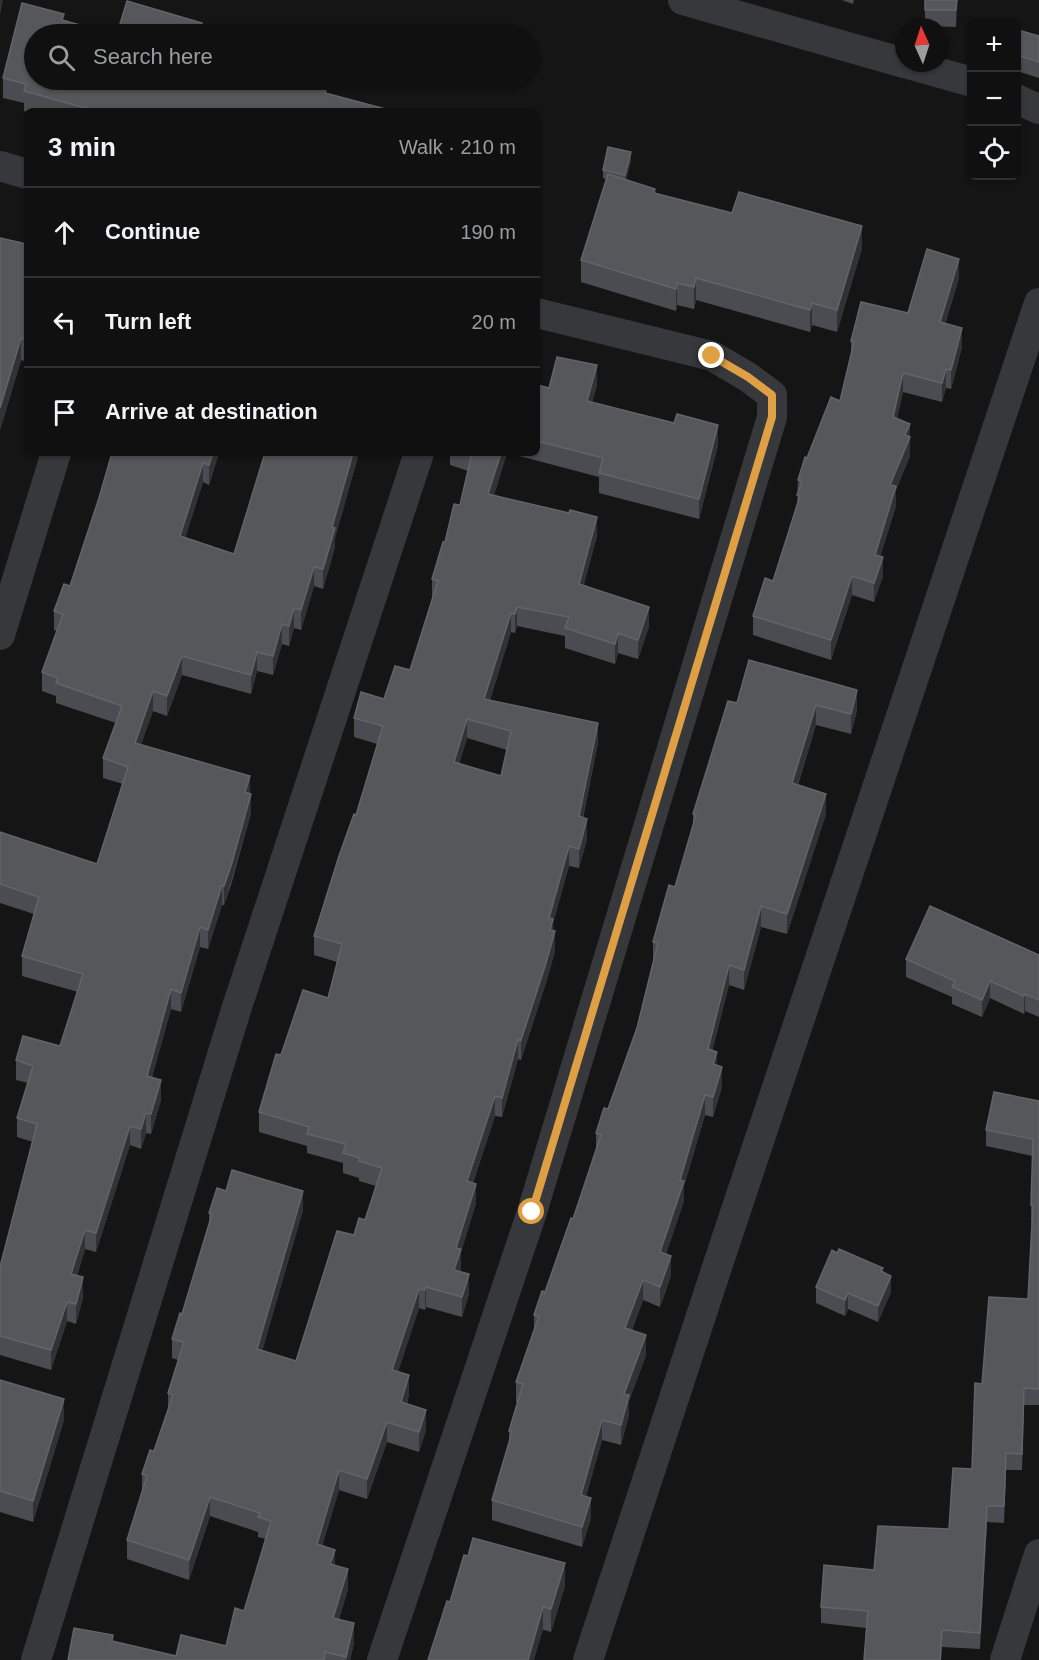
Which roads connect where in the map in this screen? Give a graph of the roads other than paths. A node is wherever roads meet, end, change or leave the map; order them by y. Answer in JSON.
{"nodes":[{"id":1,"x":683,"y":0,"type":"edge"},
{"id":2,"x":895,"y":60,"type":"edge"},
{"id":3,"x":936,"y":72,"type":"edge"},
{"id":4,"x":967,"y":81,"type":"edge"},
{"id":5,"x":1021,"y":101,"type":"edge"},
{"id":6,"x":1039,"y":109,"type":"edge"},
{"id":7,"x":0,"y":166,"type":"edge"},
{"id":8,"x":24,"y":173,"type":"edge"},
{"id":9,"x":1039,"y":303,"type":"edge"},
{"id":10,"x":540,"y":314,"type":"edge"},
{"id":11,"x":55,"y":456,"type":"edge"},
{"id":12,"x":418,"y":456,"type":"edge"},
{"id":13,"x":0,"y":635,"type":"edge"},
{"id":14,"x":1039,"y":1554,"type":"edge"},
{"id":15,"x":36,"y":1660,"type":"edge"},
{"id":16,"x":382,"y":1660,"type":"edge"},
{"id":17,"x":588,"y":1660,"type":"edge"},
{"id":18,"x":1005,"y":1660,"type":"edge"}],
"edges":[{"from":1,"to":2,"type":"street"},
{"from":3,"to":4,"type":"street"},
{"from":5,"to":6,"type":"street"},
{"from":7,"to":8,"type":"street"},
{"from":9,"to":17,"type":"street"},
{"from":10,"to":16,"type":"street"},
{"from":11,"to":13,"type":"street"},
{"from":12,"to":15,"type":"street"},
{"from":14,"to":18,"type":"street"}]}
